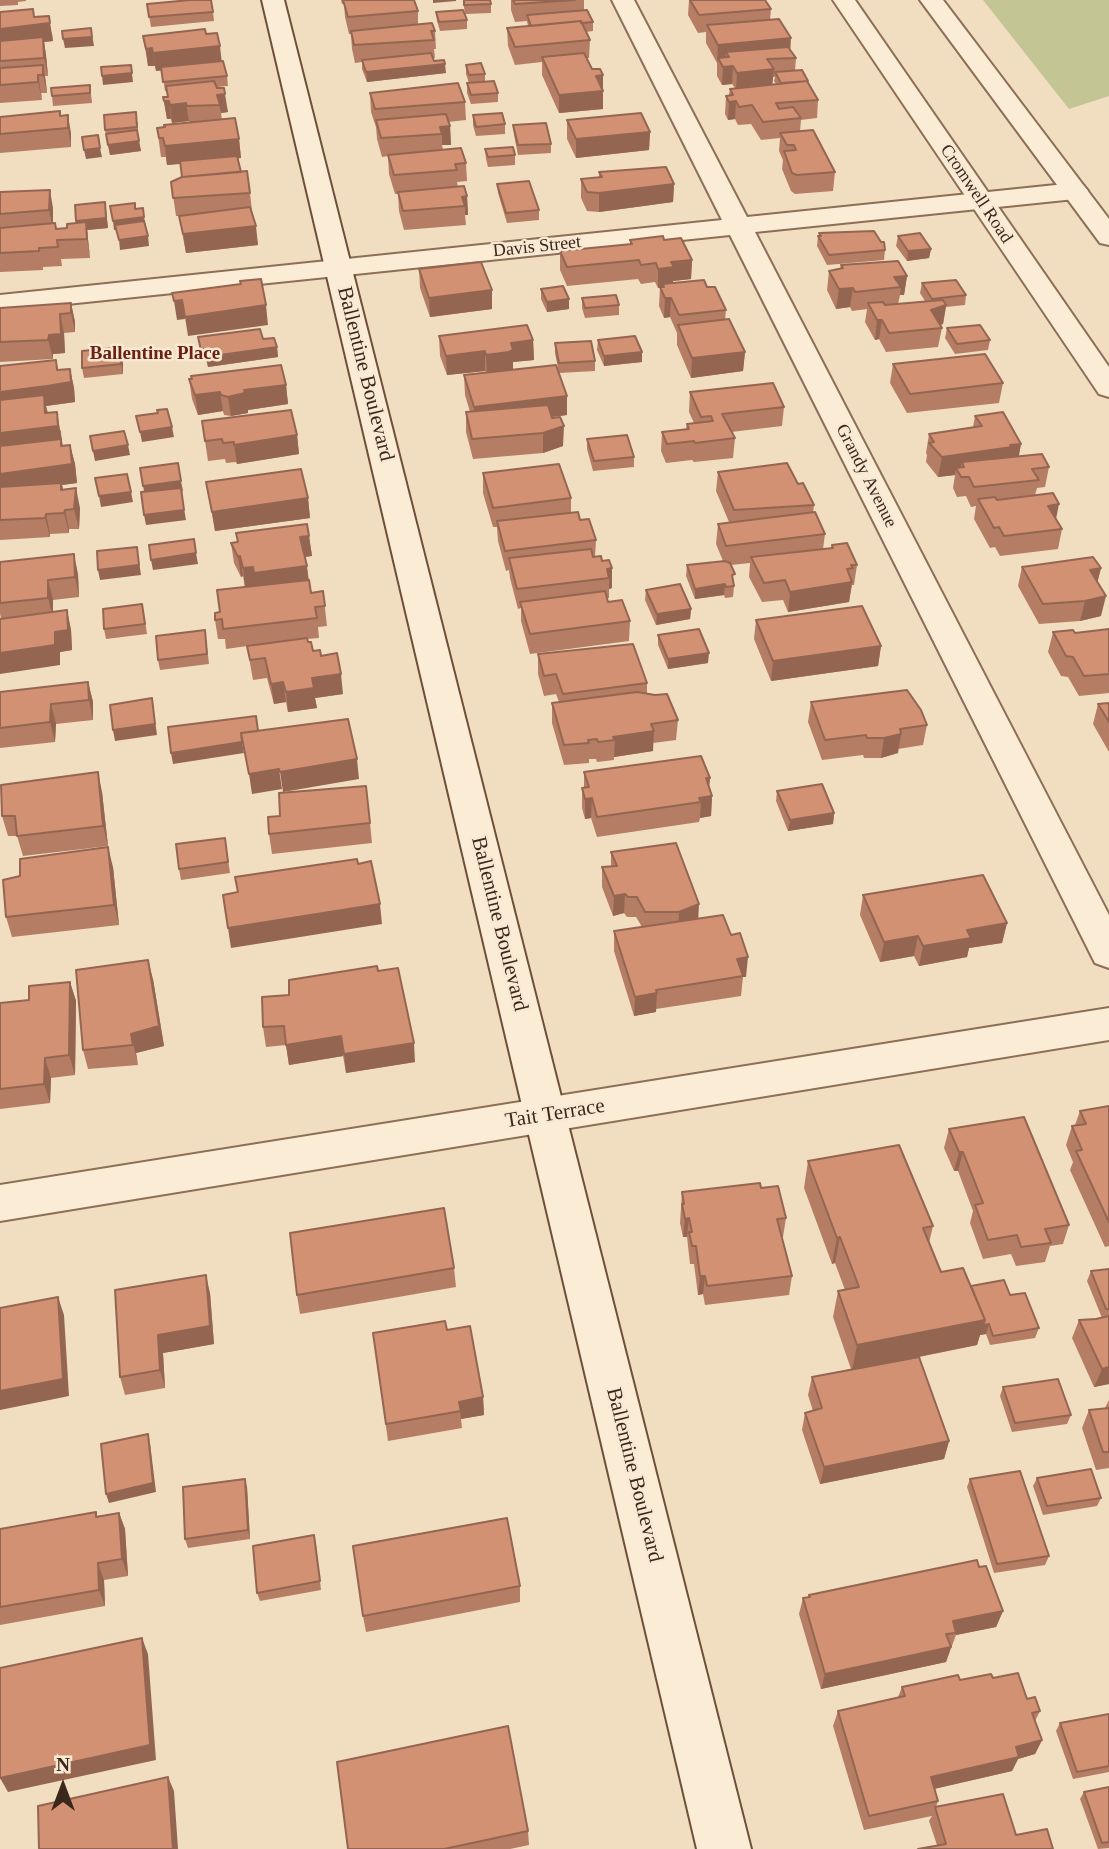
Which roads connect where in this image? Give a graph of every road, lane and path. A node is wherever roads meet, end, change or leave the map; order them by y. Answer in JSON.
{"nodes":[{"id":1,"x":273,"y":0,"type":"edge"},
{"id":2,"x":623,"y":0,"type":"edge"},
{"id":3,"x":844,"y":0,"type":"edge"},
{"id":4,"x":931,"y":0,"type":"edge"},
{"id":5,"x":1075,"y":191,"type":"junction"},
{"id":6,"x":981,"y":201,"type":"junction"},
{"id":7,"x":740,"y":227,"type":"junction"},
{"id":8,"x":1109,"y":237,"type":"edge"},
{"id":9,"x":339,"y":267,"type":"junction"},
{"id":10,"x":0,"y":303,"type":"edge"},
{"id":11,"x":1109,"y":388,"type":"edge"},
{"id":12,"x":1109,"y":953,"type":"edge"},
{"id":13,"x":1109,"y":1024,"type":"edge"},
{"id":14,"x":546,"y":1116,"type":"junction"},
{"id":15,"x":0,"y":1203,"type":"edge"},
{"id":16,"x":724,"y":1849,"type":"edge"}],
"edges":[{"from":1,"to":9,"type":"street","name":"Ballentine Boulevard"},
{"from":2,"to":7,"type":"street","name":"Grandy Avenue"},
{"from":3,"to":6,"type":"street","name":"Cromwell Road"},
{"from":4,"to":5,"type":"street"},
{"from":5,"to":6,"type":"street","name":"Davis Street"},
{"from":5,"to":8,"type":"street"},
{"from":6,"to":7,"type":"street","name":"Davis Street"},
{"from":6,"to":11,"type":"street","name":"Cromwell Road"},
{"from":7,"to":9,"type":"street","name":"Davis Street"},
{"from":7,"to":12,"type":"street","name":"Grandy Avenue"},
{"from":9,"to":10,"type":"street","name":"Davis Street"},
{"from":9,"to":14,"type":"street","name":"Ballentine Boulevard"},
{"from":13,"to":14,"type":"street","name":"Tait Terrace"},
{"from":14,"to":15,"type":"street","name":"Tait Terrace"},
{"from":14,"to":16,"type":"street","name":"Ballentine Boulevard"}]}
